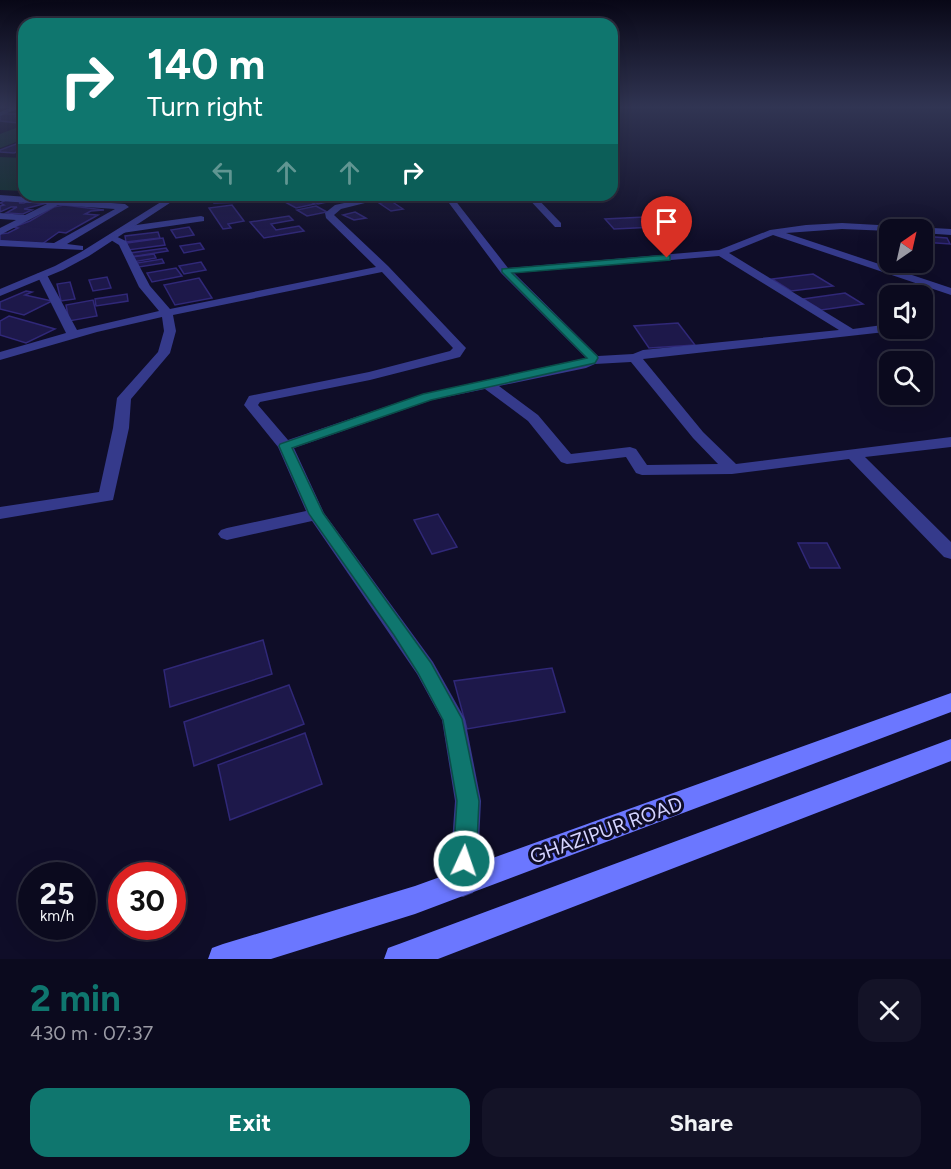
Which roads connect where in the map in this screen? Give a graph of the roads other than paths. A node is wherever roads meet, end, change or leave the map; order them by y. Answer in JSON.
{"nodes":[{"id":1,"x":0,"y":198,"type":"edge"},
{"id":2,"x":18,"y":199,"type":"edge"},
{"id":3,"x":58,"y":201,"type":"joint"},
{"id":4,"x":155,"y":201,"type":"edge"},
{"id":5,"x":168,"y":201,"type":"edge"},
{"id":6,"x":366,"y":201,"type":"edge"},
{"id":7,"x":452,"y":201,"type":"edge"},
{"id":8,"x":534,"y":201,"type":"edge"},
{"id":9,"x":0,"y":216,"type":"edge"},
{"id":10,"x":24,"y":218,"type":"junction"},
{"id":11,"x":201,"y":219,"type":"dead end"},
{"id":12,"x":558,"y":225,"type":"dead end"},
{"id":13,"x":879,"y":228,"type":"edge"},
{"id":14,"x":122,"y":230,"type":"junction"},
{"id":15,"x":0,"y":232,"type":"edge"},
{"id":16,"x":772,"y":232,"type":"junction"},
{"id":17,"x":933,"y":232,"type":"edge"},
{"id":18,"x":950,"y":234,"type":"edge"},
{"id":19,"x":111,"y":237,"type":"junction"},
{"id":20,"x":0,"y":243,"type":"edge"},
{"id":21,"x":55,"y":247,"type":"junction"},
{"id":22,"x":79,"y":248,"type":"junction"},
{"id":23,"x":721,"y":253,"type":"junction"},
{"id":24,"x":384,"y":268,"type":"junction"},
{"id":25,"x":505,"y":271,"type":"junction"},
{"id":26,"x":42,"y":275,"type":"junction"},
{"id":27,"x":0,"y":284,"type":"edge"},
{"id":28,"x":951,"y":292,"type":"edge"},
{"id":29,"x":0,"y":293,"type":"edge"},
{"id":30,"x":167,"y":313,"type":"junction"},
{"id":31,"x":879,"y":329,"type":"edge"},
{"id":32,"x":852,"y":333,"type":"junction"},
{"id":33,"x":72,"y":334,"type":"junction"},
{"id":34,"x":0,"y":356,"type":"edge"},
{"id":35,"x":636,"y":358,"type":"junction"},
{"id":36,"x":592,"y":360,"type":"junction"},
{"id":37,"x":487,"y":384,"type":"junction"},
{"id":38,"x":951,"y":442,"type":"edge"},
{"id":39,"x":285,"y":446,"type":"junction"},
{"id":40,"x":853,"y":454,"type":"junction"},
{"id":41,"x":732,"y":469,"type":"junction"},
{"id":42,"x":0,"y":513,"type":"edge"},
{"id":43,"x":316,"y":514,"type":"junction"},
{"id":44,"x":227,"y":534,"type":"dead end"},
{"id":45,"x":951,"y":553,"type":"edge"},
{"id":46,"x":951,"y":702,"type":"edge"},
{"id":47,"x":951,"y":750,"type":"edge"},
{"id":48,"x":463,"y":883,"type":"junction"},
{"id":49,"x":223,"y":959,"type":"edge"},
{"id":50,"x":399,"y":959,"type":"edge"}],
"edges":[{"from":1,"to":2,"type":"street"},
{"from":3,"to":10,"type":"street"},
{"from":3,"to":21,"type":"street"},
{"from":4,"to":22,"type":"street"},
{"from":5,"to":14,"type":"street"},
{"from":6,"to":24,"type":"street"},
{"from":7,"to":25,"type":"street"},
{"from":8,"to":12,"type":"street"},
{"from":9,"to":10,"type":"street"},
{"from":10,"to":15,"type":"street"},
{"from":11,"to":14,"type":"street"},
{"from":13,"to":16,"type":"street"},
{"from":14,"to":19,"type":"street"},
{"from":16,"to":23,"type":"street"},
{"from":16,"to":28,"type":"street"},
{"from":17,"to":18,"type":"street"},
{"from":19,"to":26,"type":"street"},
{"from":19,"to":30,"type":"street"},
{"from":20,"to":21,"type":"street"},
{"from":21,"to":22,"type":"street"},
{"from":22,"to":27,"type":"street"},
{"from":23,"to":25,"type":"street"},
{"from":23,"to":32,"type":"street"},
{"from":24,"to":30,"type":"street"},
{"from":24,"to":39,"type":"street"},
{"from":25,"to":36,"type":"street"},
{"from":26,"to":29,"type":"street"},
{"from":26,"to":33,"type":"street"},
{"from":30,"to":33,"type":"street"},
{"from":30,"to":42,"type":"street"},
{"from":31,"to":32,"type":"street"},
{"from":32,"to":35,"type":"street"},
{"from":33,"to":34,"type":"street"},
{"from":35,"to":36,"type":"street"},
{"from":35,"to":41,"type":"street"},
{"from":36,"to":37,"type":"street"},
{"from":37,"to":39,"type":"street"},
{"from":37,"to":41,"type":"street"},
{"from":38,"to":40,"type":"street"},
{"from":39,"to":43,"type":"street"},
{"from":40,"to":41,"type":"street"},
{"from":40,"to":45,"type":"street"},
{"from":43,"to":44,"type":"street"},
{"from":43,"to":48,"type":"street"},
{"from":46,"to":48,"type":"main road","name":"GHAZIPUR ROAD"},
{"from":47,"to":50,"type":"main road"},
{"from":48,"to":49,"type":"main road","name":"GHAZIPUR ROAD"}]}
